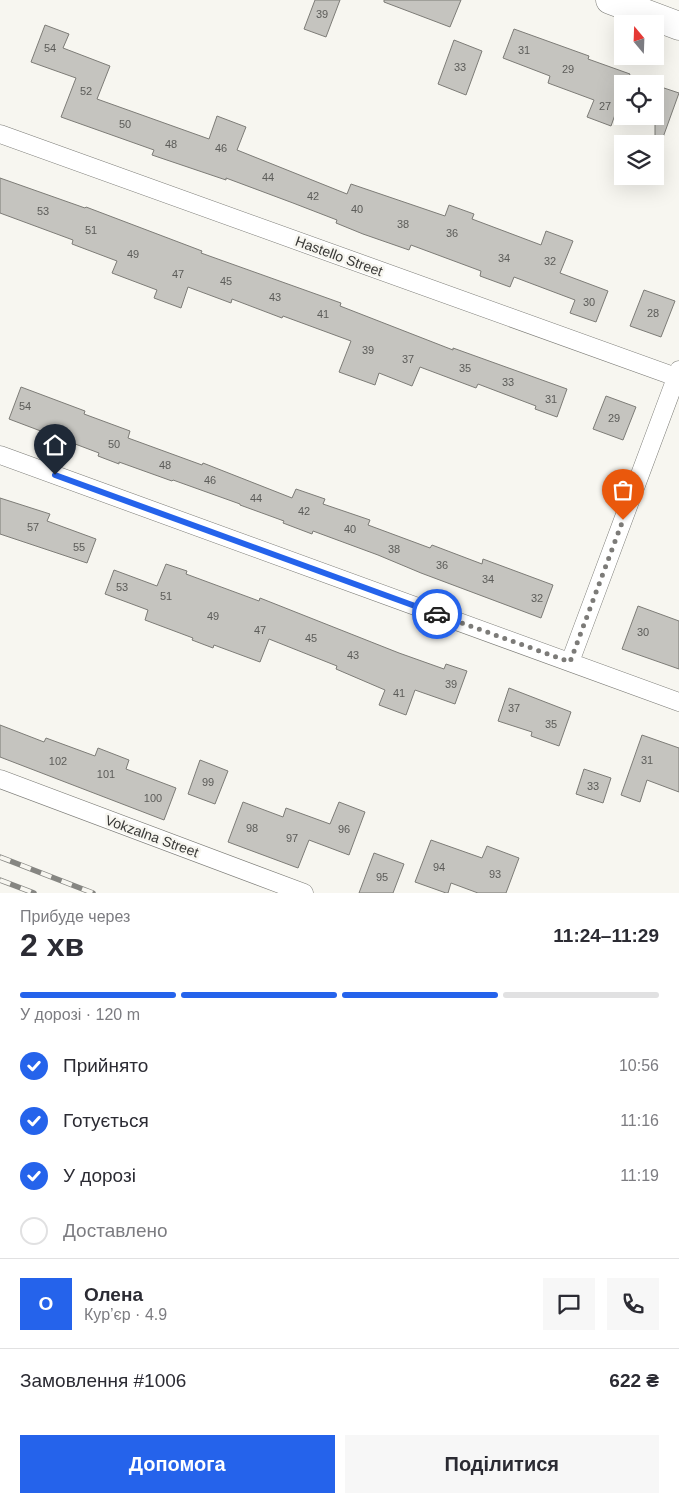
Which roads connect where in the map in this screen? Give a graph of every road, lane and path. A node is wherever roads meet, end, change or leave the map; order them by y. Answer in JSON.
{"nodes":[{"id":1,"x":610,"y":0,"type":"edge"},
{"id":2,"x":679,"y":26,"type":"edge"},
{"id":3,"x":0,"y":134,"type":"edge"},
{"id":4,"x":678,"y":375,"type":"edge"},
{"id":5,"x":0,"y":455,"type":"edge"},
{"id":6,"x":570,"y":662,"type":"junction"},
{"id":7,"x":679,"y":702,"type":"edge"},
{"id":8,"x":0,"y":779,"type":"edge"},
{"id":9,"x":304,"y":893,"type":"edge"}],
"edges":[{"from":1,"to":2,"type":"main road"},
{"from":3,"to":4,"type":"street","name":"Hastello Street"},
{"from":4,"to":6,"type":"street"},
{"from":5,"to":6,"type":"street"},
{"from":6,"to":7,"type":"street"},
{"from":8,"to":9,"type":"street","name":"Vokzalna Street"}]}
